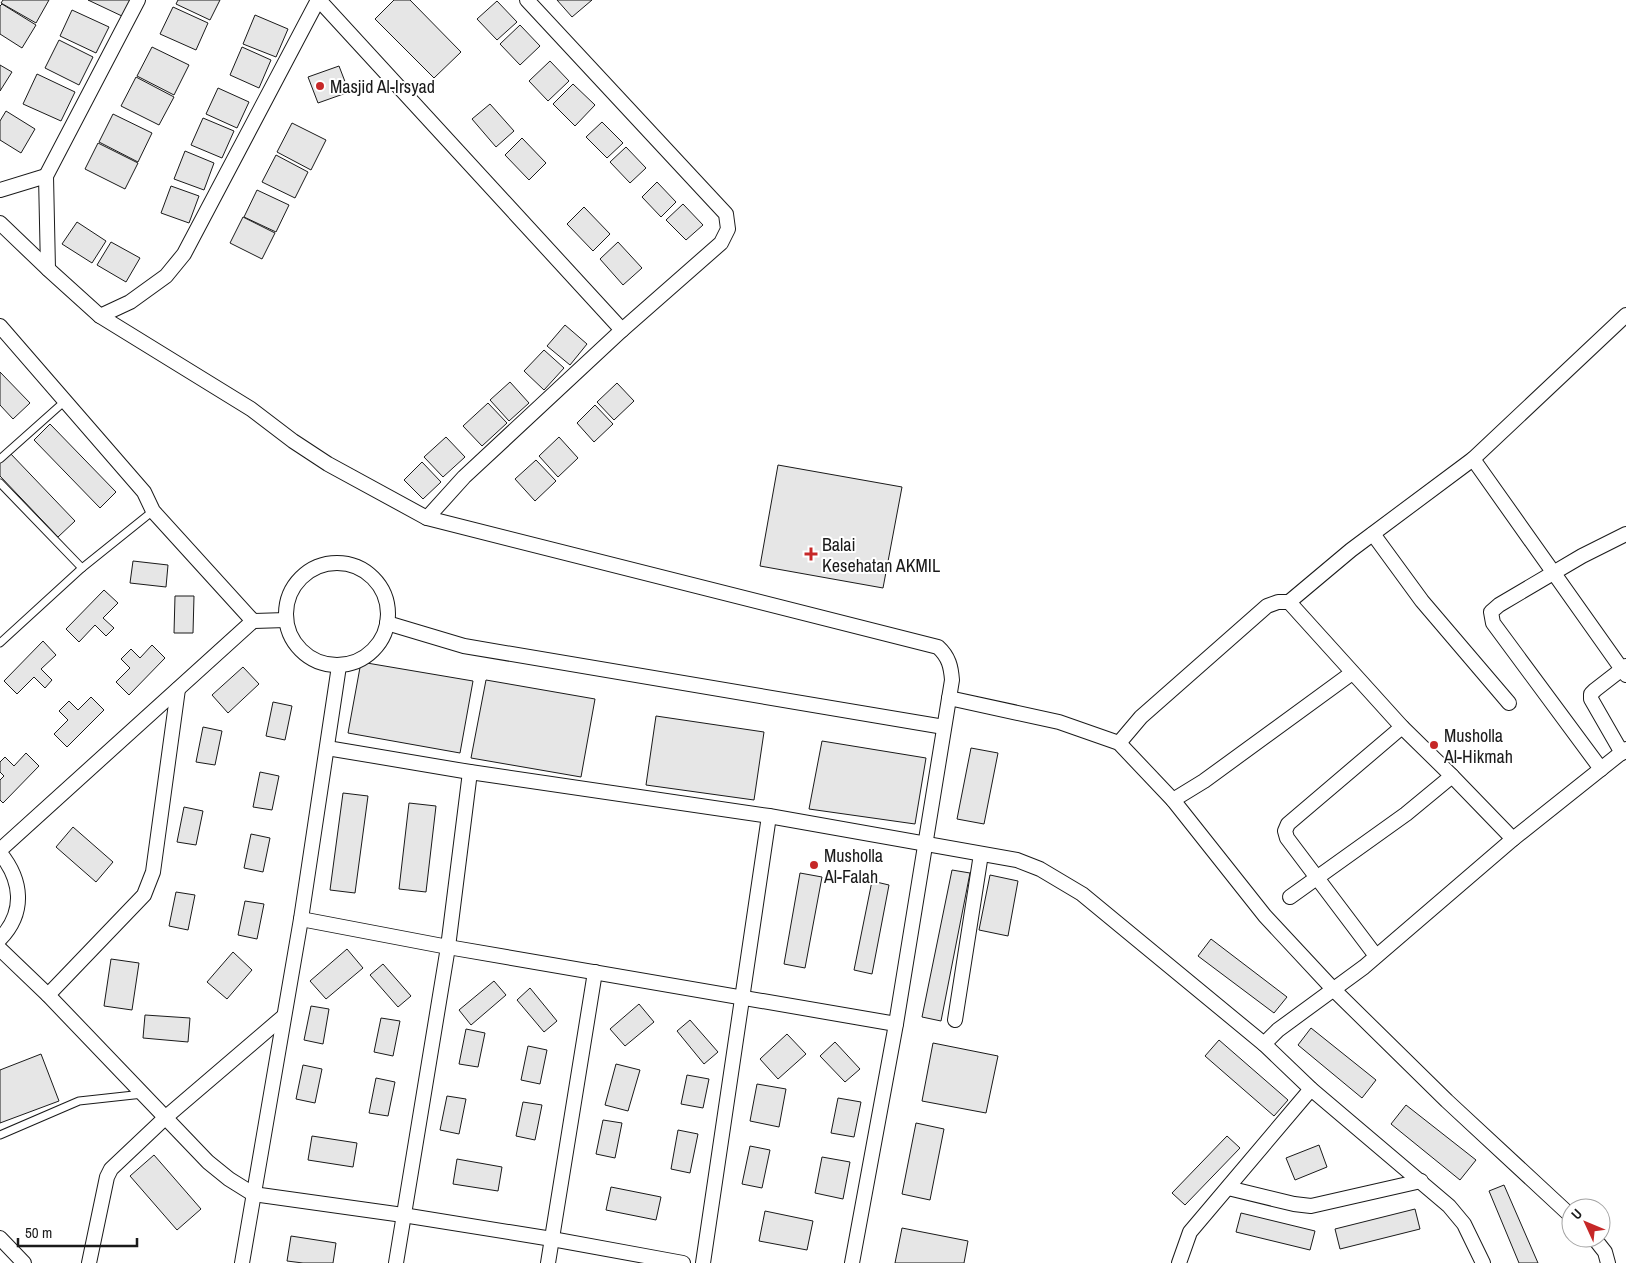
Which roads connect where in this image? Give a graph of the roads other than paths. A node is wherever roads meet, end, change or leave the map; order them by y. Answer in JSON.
{"nodes":[{"id":1,"x":138,"y":0,"type":"edge"},
{"id":2,"x":318,"y":0,"type":"edge"},
{"id":3,"x":527,"y":0,"type":"edge"},
{"id":4,"x":46,"y":176,"type":"junction"},
{"id":5,"x":0,"y":190,"type":"edge"},
{"id":6,"x":0,"y":223,"type":"edge"},
{"id":7,"x":48,"y":269,"type":"junction"},
{"id":8,"x":1626,"y":315,"type":"edge"},
{"id":9,"x":100,"y":316,"type":"junction"},
{"id":10,"x":0,"y":326,"type":"edge"},
{"id":11,"x":622,"y":330,"type":"junction"},
{"id":12,"x":65,"y":401,"type":"junction"},
{"id":13,"x":0,"y":459,"type":"edge"},
{"id":14,"x":1474,"y":459,"type":"junction"},
{"id":15,"x":0,"y":483,"type":"edge"},
{"id":16,"x":154,"y":511,"type":"junction"},
{"id":17,"x":427,"y":518,"type":"junction"},
{"id":18,"x":1373,"y":534,"type":"junction"},
{"id":19,"x":1626,"y":534,"type":"edge"},
{"id":20,"x":82,"y":568,"type":"junction"},
{"id":21,"x":1555,"y":573,"type":"junction"},
{"id":22,"x":1289,"y":602,"type":"junction"},
{"id":23,"x":286,"y":620,"type":"junction"},
{"id":24,"x":253,"y":621,"type":"junction"},
{"id":25,"x":387,"y":623,"type":"junction"},
{"id":26,"x":0,"y":643,"type":"edge"},
{"id":27,"x":339,"y":666,"type":"junction"},
{"id":28,"x":1625,"y":670,"type":"edge"},
{"id":29,"x":1352,"y":673,"type":"junction"},
{"id":30,"x":178,"y":689,"type":"junction"},
{"id":31,"x":949,"y":698,"type":"junction"},
{"id":32,"x":1509,"y":703,"type":"dead end"},
{"id":33,"x":944,"y":727,"type":"junction"},
{"id":34,"x":1402,"y":727,"type":"junction"},
{"id":35,"x":1122,"y":738,"type":"junction"},
{"id":36,"x":327,"y":748,"type":"junction"},
{"id":37,"x":1624,"y":751,"type":"edge"},
{"id":38,"x":1601,"y":769,"type":"junction"},
{"id":39,"x":470,"y":772,"type":"junction"},
{"id":40,"x":1452,"y":776,"type":"junction"},
{"id":41,"x":1173,"y":800,"type":"junction"},
{"id":42,"x":770,"y":816,"type":"junction"},
{"id":43,"x":1513,"y":839,"type":"junction"},
{"id":44,"x":926,"y":844,"type":"junction"},
{"id":45,"x":0,"y":851,"type":"edge"},
{"id":46,"x":981,"y":854,"type":"junction"},
{"id":47,"x":1317,"y":878,"type":"junction"},
{"id":48,"x":1290,"y":897,"type":"dead end"},
{"id":49,"x":300,"y":919,"type":"junction"},
{"id":50,"x":0,"y":939,"type":"edge"},
{"id":51,"x":448,"y":947,"type":"junction"},
{"id":52,"x":0,"y":950,"type":"edge"},
{"id":53,"x":1376,"y":956,"type":"junction"},
{"id":54,"x":595,"y":972,"type":"junction"},
{"id":55,"x":1338,"y":986,"type":"junction"},
{"id":56,"x":48,"y":995,"type":"junction"},
{"id":57,"x":743,"y":997,"type":"junction"},
{"id":58,"x":284,"y":1016,"type":"junction"},
{"id":59,"x":955,"y":1020,"type":"dead end"},
{"id":60,"x":896,"y":1024,"type":"junction"},
{"id":61,"x":1264,"y":1044,"type":"junction"},
{"id":62,"x":1311,"y":1089,"type":"junction"},
{"id":63,"x":143,"y":1094,"type":"junction"},
{"id":64,"x":166,"y":1118,"type":"junction"},
{"id":65,"x":0,"y":1135,"type":"edge"},
{"id":66,"x":1421,"y":1181,"type":"junction"},
{"id":67,"x":1228,"y":1188,"type":"junction"},
{"id":68,"x":253,"y":1194,"type":"junction"},
{"id":69,"x":1561,"y":1207,"type":"edge"},
{"id":70,"x":403,"y":1215,"type":"junction"},
{"id":71,"x":0,"y":1238,"type":"edge"},
{"id":72,"x":552,"y":1239,"type":"junction"},
{"id":73,"x":1607,"y":1257,"type":"edge"},
{"id":74,"x":24,"y":1263,"type":"edge"},
{"id":75,"x":89,"y":1263,"type":"edge"},
{"id":76,"x":242,"y":1263,"type":"edge"},
{"id":77,"x":396,"y":1263,"type":"edge"},
{"id":78,"x":548,"y":1263,"type":"edge"},
{"id":79,"x":684,"y":1263,"type":"edge"},
{"id":80,"x":702,"y":1263,"type":"edge"},
{"id":81,"x":852,"y":1263,"type":"edge"},
{"id":82,"x":1179,"y":1263,"type":"edge"},
{"id":83,"x":1483,"y":1263,"type":"edge"},
{"id":84,"x":1616,"y":1263,"type":"edge"}],
"edges":[{"from":1,"to":4,"type":"street"},
{"from":2,"to":9,"type":"street"},
{"from":2,"to":11,"type":"street"},
{"from":3,"to":11,"type":"street"},
{"from":4,"to":5,"type":"street"},
{"from":4,"to":7,"type":"street"},
{"from":6,"to":7,"type":"street"},
{"from":7,"to":9,"type":"street"},
{"from":8,"to":14,"type":"street"},
{"from":9,"to":17,"type":"street"},
{"from":10,"to":12,"type":"street"},
{"from":11,"to":17,"type":"street"},
{"from":12,"to":13,"type":"lane"},
{"from":12,"to":16,"type":"street"},
{"from":14,"to":18,"type":"street"},
{"from":14,"to":21,"type":"street"},
{"from":15,"to":20,"type":"lane"},
{"from":16,"to":20,"type":"lane"},
{"from":16,"to":24,"type":"street"},
{"from":17,"to":31,"type":"street"},
{"from":18,"to":22,"type":"street"},
{"from":18,"to":32,"type":"street"},
{"from":19,"to":21,"type":"street"},
{"from":20,"to":26,"type":"lane"},
{"from":21,"to":28,"type":"street"},
{"from":21,"to":38,"type":"street"},
{"from":22,"to":29,"type":"street"},
{"from":22,"to":35,"type":"street"},
{"from":23,"to":24,"type":"street"},
{"from":23,"to":25,"type":"street"},
{"from":23,"to":27,"type":"street"},
{"from":24,"to":30,"type":"street"},
{"from":25,"to":27,"type":"street"},
{"from":25,"to":33,"type":"street"},
{"from":27,"to":36,"type":"street"},
{"from":28,"to":37,"type":"street"},
{"from":29,"to":34,"type":"street"},
{"from":29,"to":41,"type":"street"},
{"from":30,"to":45,"type":"street"},
{"from":30,"to":56,"type":"street"},
{"from":31,"to":33,"type":"street"},
{"from":31,"to":35,"type":"street"},
{"from":33,"to":44,"type":"street"},
{"from":34,"to":40,"type":"street"},
{"from":34,"to":47,"type":"street"},
{"from":35,"to":41,"type":"street"},
{"from":36,"to":39,"type":"street"},
{"from":36,"to":49,"type":"street"},
{"from":37,"to":38,"type":"street"},
{"from":38,"to":43,"type":"street"},
{"from":39,"to":42,"type":"street"},
{"from":39,"to":51,"type":"street"},
{"from":40,"to":43,"type":"street"},
{"from":40,"to":47,"type":"street"},
{"from":41,"to":55,"type":"street"},
{"from":42,"to":44,"type":"street"},
{"from":42,"to":57,"type":"street"},
{"from":43,"to":53,"type":"street"},
{"from":44,"to":46,"type":"street"},
{"from":44,"to":60,"type":"street"},
{"from":45,"to":50,"type":"street"},
{"from":46,"to":59,"type":"street"},
{"from":46,"to":61,"type":"street"},
{"from":47,"to":48,"type":"street"},
{"from":47,"to":53,"type":"street"},
{"from":49,"to":51,"type":"street"},
{"from":49,"to":58,"type":"street"},
{"from":51,"to":54,"type":"street"},
{"from":51,"to":70,"type":"street"},
{"from":52,"to":56,"type":"street"},
{"from":53,"to":55,"type":"street"},
{"from":54,"to":57,"type":"street"},
{"from":54,"to":72,"type":"street"},
{"from":55,"to":61,"type":"street"},
{"from":55,"to":69,"type":"street"},
{"from":56,"to":63,"type":"street"},
{"from":57,"to":60,"type":"street"},
{"from":57,"to":80,"type":"street"},
{"from":58,"to":64,"type":"street"},
{"from":58,"to":68,"type":"street"},
{"from":60,"to":81,"type":"street"},
{"from":61,"to":62,"type":"street"},
{"from":62,"to":66,"type":"street"},
{"from":62,"to":67,"type":"street"},
{"from":63,"to":64,"type":"street"},
{"from":63,"to":65,"type":"lane"},
{"from":64,"to":68,"type":"street"},
{"from":64,"to":75,"type":"street"},
{"from":66,"to":67,"type":"street"},
{"from":66,"to":83,"type":"street"},
{"from":67,"to":82,"type":"street"},
{"from":68,"to":70,"type":"street"},
{"from":68,"to":76,"type":"street"},
{"from":70,"to":72,"type":"street"},
{"from":70,"to":77,"type":"street"},
{"from":71,"to":74,"type":"street"},
{"from":72,"to":78,"type":"street"},
{"from":72,"to":79,"type":"street"},
{"from":73,"to":84,"type":"street"}]}
